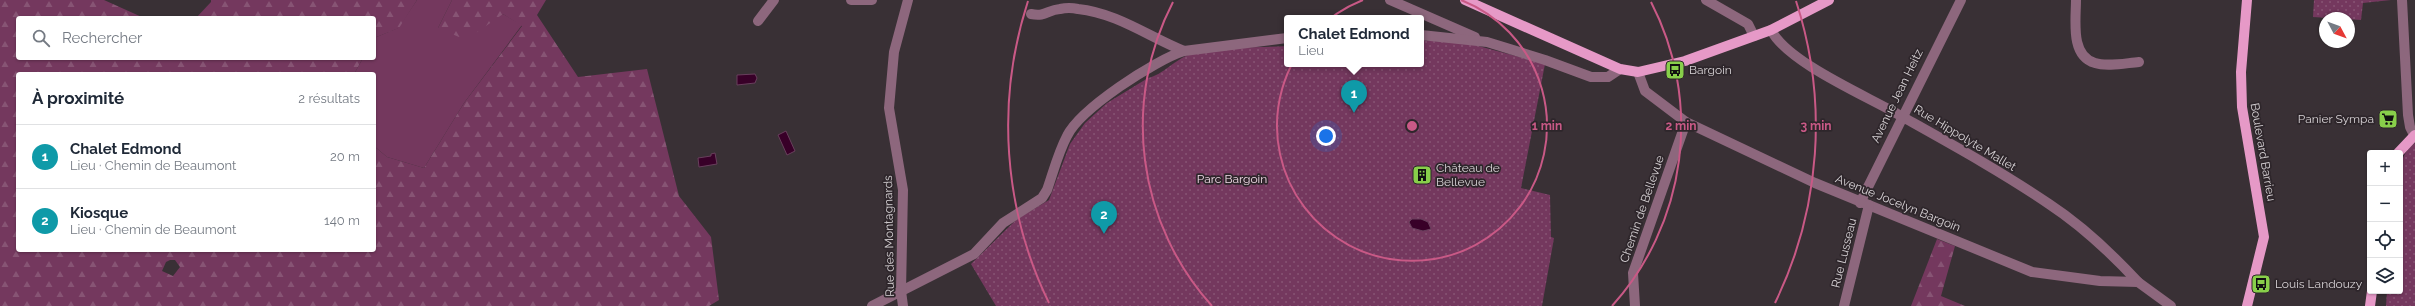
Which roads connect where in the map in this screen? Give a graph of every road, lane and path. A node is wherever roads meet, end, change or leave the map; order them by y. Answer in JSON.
{"nodes":[{"id":1,"x":774,"y":0,"type":"edge"},
{"id":2,"x":851,"y":0,"type":"edge"},
{"id":3,"x":872,"y":0,"type":"edge"},
{"id":4,"x":908,"y":0,"type":"edge"},
{"id":5,"x":1390,"y":0,"type":"edge"},
{"id":6,"x":1466,"y":0,"type":"edge"},
{"id":7,"x":1706,"y":0,"type":"edge"},
{"id":8,"x":1829,"y":0,"type":"edge"},
{"id":9,"x":2076,"y":0,"type":"edge"},
{"id":10,"x":2247,"y":0,"type":"edge"},
{"id":11,"x":2402,"y":0,"type":"edge"},
{"id":12,"x":1959,"y":1,"type":"edge"},
{"id":13,"x":1031,"y":14,"type":"dead end"},
{"id":14,"x":758,"y":21,"type":"dead end"},
{"id":15,"x":1771,"y":30,"type":"junction"},
{"id":16,"x":1424,"y":34,"type":"edge"},
{"id":17,"x":1754,"y":36,"type":"junction"},
{"id":18,"x":1284,"y":38,"type":"edge"},
{"id":19,"x":1487,"y":42,"type":"junction"},
{"id":20,"x":1184,"y":52,"type":"junction"},
{"id":21,"x":2139,"y":62,"type":"dead end"},
{"id":22,"x":1620,"y":69,"type":"junction"},
{"id":23,"x":1638,"y":72,"type":"junction"},
{"id":24,"x":1901,"y":116,"type":"junction"},
{"id":25,"x":1686,"y":122,"type":"junction"},
{"id":26,"x":2415,"y":135,"type":"edge"},
{"id":27,"x":2401,"y":150,"type":"edge"},
{"id":28,"x":1864,"y":204,"type":"junction"},
{"id":29,"x":2138,"y":282,"type":"junction"},
{"id":30,"x":901,"y":292,"type":"junction"},
{"id":31,"x":2372,"y":294,"type":"edge"},
{"id":32,"x":872,"y":306,"type":"edge"},
{"id":33,"x":903,"y":306,"type":"edge"},
{"id":34,"x":1635,"y":306,"type":"edge"},
{"id":35,"x":1844,"y":306,"type":"edge"},
{"id":36,"x":2171,"y":306,"type":"edge"},
{"id":37,"x":2246,"y":306,"type":"edge"},
{"id":38,"x":2370,"y":306,"type":"edge"}],
"edges":[{"from":1,"to":14,"type":"street"},
{"from":2,"to":3,"type":"street"},
{"from":4,"to":30,"type":"street","name":"Rue des Montagnards"},
{"from":5,"to":19,"type":"street"},
{"from":6,"to":22,"type":"main road"},
{"from":7,"to":17,"type":"street"},
{"from":8,"to":15,"type":"main road"},
{"from":9,"to":21,"type":"street"},
{"from":10,"to":37,"type":"main road","name":"Boulevard Barrieu"},
{"from":11,"to":26,"type":"street"},
{"from":12,"to":24,"type":"street","name":"Avenue Jean Heitz"},
{"from":13,"to":20,"type":"street"},
{"from":15,"to":17,"type":"main road"},
{"from":15,"to":24,"type":"street","name":"Rue Hippolyte Mallet"},
{"from":16,"to":19,"type":"street"},
{"from":17,"to":23,"type":"main road"},
{"from":18,"to":20,"type":"street"},
{"from":19,"to":22,"type":"street"},
{"from":20,"to":30,"type":"street"},
{"from":22,"to":23,"type":"main road"},
{"from":23,"to":25,"type":"street","name":"Avenue Jocelyn Bargoin"},
{"from":24,"to":28,"type":"street","name":"Avenue Jean Heitz"},
{"from":24,"to":29,"type":"street","name":"Rue Hippolyte Mallet"},
{"from":25,"to":28,"type":"street","name":"Avenue Jocelyn Bargoin"},
{"from":25,"to":34,"type":"street","name":"Chemin de Bellevue"},
{"from":26,"to":27,"type":"main road"},
{"from":28,"to":29,"type":"street","name":"Avenue Jocelyn Bargoin"},
{"from":28,"to":35,"type":"street","name":"Rue Lusseau"},
{"from":29,"to":36,"type":"street"},
{"from":30,"to":32,"type":"street"},
{"from":30,"to":33,"type":"street","name":"Rue des Montagnards"},
{"from":31,"to":38,"type":"main road"}]}
